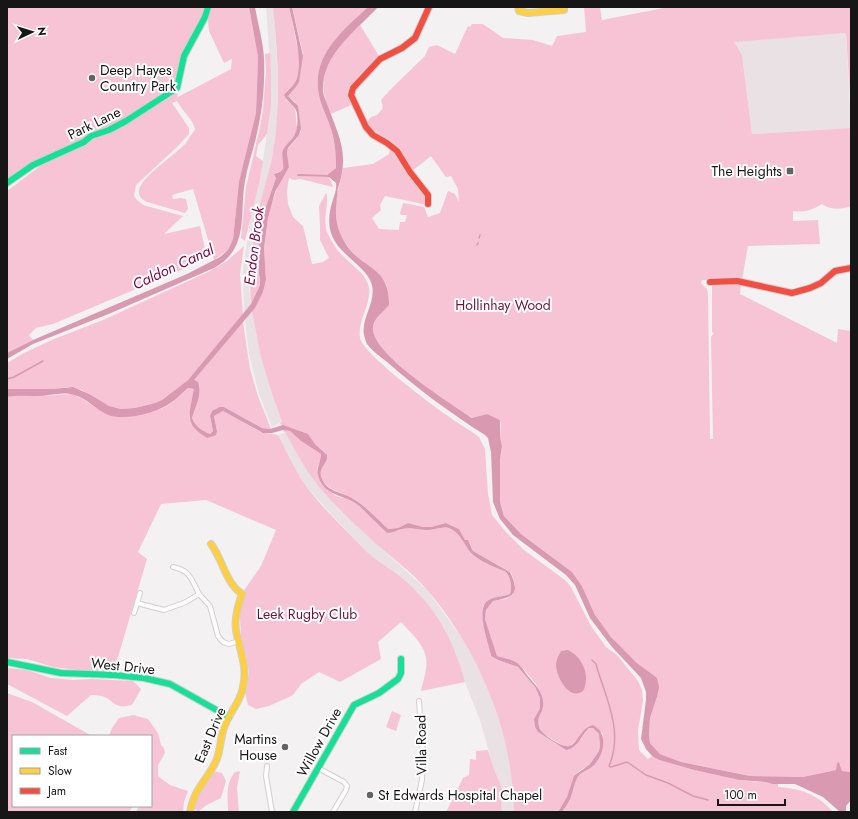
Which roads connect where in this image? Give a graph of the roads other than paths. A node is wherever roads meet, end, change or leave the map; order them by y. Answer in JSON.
{"nodes":[{"id":1,"x":208,"y":7,"type":"edge"},
{"id":2,"x":429,"y":7,"type":"edge"},
{"id":3,"x":518,"y":7,"type":"edge"},
{"id":4,"x":564,"y":7,"type":"edge"},
{"id":5,"x":7,"y":183,"type":"edge"},
{"id":6,"x":428,"y":204,"type":"dead end"},
{"id":7,"x":851,"y":268,"type":"edge"},
{"id":8,"x":710,"y":282,"type":"dead end"},
{"id":9,"x":211,"y":544,"type":"dead end"},
{"id":10,"x":173,"y":567,"type":"dead end"},
{"id":11,"x":140,"y":594,"type":"dead end"},
{"id":12,"x":199,"y":594,"type":"junction"},
{"id":13,"x":137,"y":603,"type":"junction"},
{"id":14,"x":134,"y":613,"type":"dead end"},
{"id":15,"x":239,"y":641,"type":"junction"},
{"id":16,"x":400,"y":659,"type":"dead end"},
{"id":17,"x":7,"y":662,"type":"edge"},
{"id":18,"x":419,"y":701,"type":"dead end"},
{"id":19,"x":229,"y":717,"type":"junction"},
{"id":20,"x":267,"y":766,"type":"dead end"},
{"id":21,"x":318,"y":768,"type":"junction"},
{"id":22,"x":190,"y":812,"type":"edge"},
{"id":23,"x":272,"y":812,"type":"edge"},
{"id":24,"x":294,"y":812,"type":"edge"},
{"id":25,"x":333,"y":812,"type":"edge"},
{"id":26,"x":415,"y":812,"type":"edge"}],
"edges":[{"from":1,"to":5,"type":"street","name":"Park Lane"},
{"from":2,"to":6,"type":"street"},
{"from":3,"to":4,"type":"street"},
{"from":7,"to":8,"type":"street"},
{"from":9,"to":15,"type":"street","name":"East Drive"},
{"from":10,"to":12,"type":"street"},
{"from":11,"to":13,"type":"street"},
{"from":12,"to":13,"type":"street"},
{"from":12,"to":15,"type":"street"},
{"from":13,"to":14,"type":"street"},
{"from":15,"to":19,"type":"street","name":"East Drive"},
{"from":16,"to":21,"type":"street","name":"Willow Drive"},
{"from":17,"to":19,"type":"street","name":"West Drive"},
{"from":18,"to":26,"type":"street","name":"Villa Road"},
{"from":19,"to":22,"type":"street","name":"East Drive"},
{"from":20,"to":23,"type":"street"},
{"from":21,"to":24,"type":"street","name":"Willow Drive"},
{"from":21,"to":25,"type":"street"}]}
